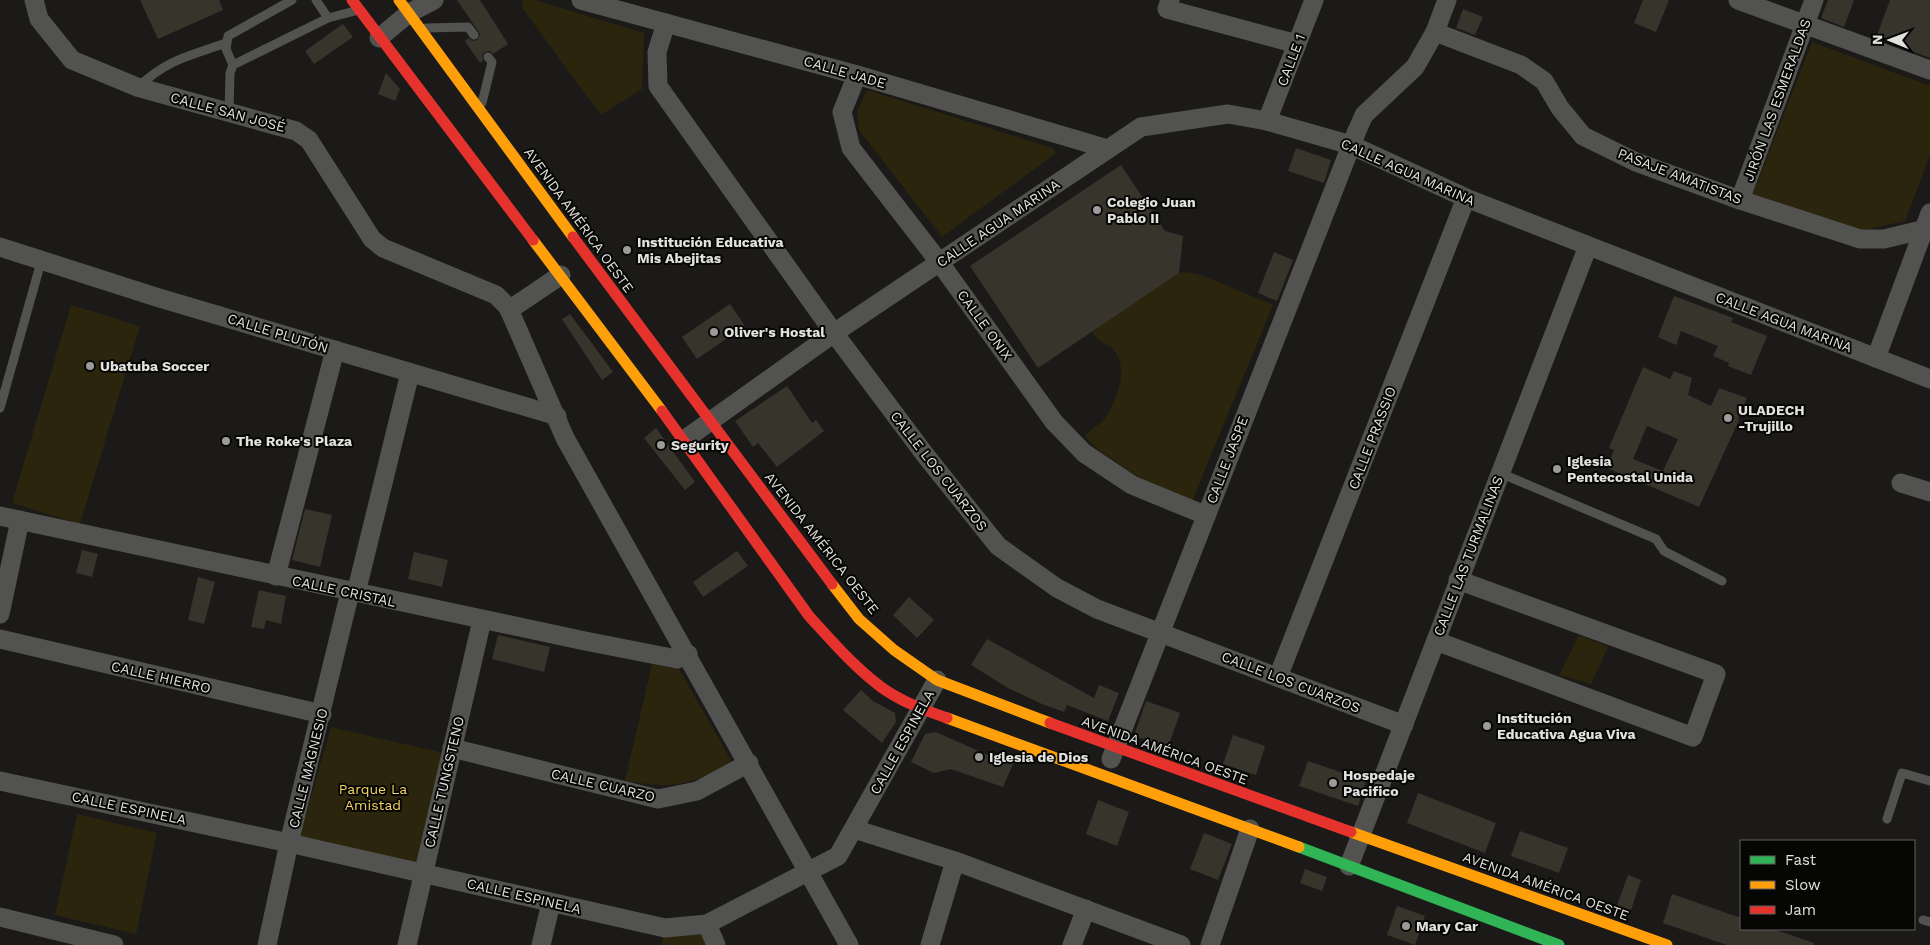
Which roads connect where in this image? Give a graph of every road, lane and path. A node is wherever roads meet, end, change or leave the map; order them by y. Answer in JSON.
{"nodes":[{"id":1,"x":34,"y":0,"type":"edge"},
{"id":2,"x":292,"y":0,"type":"edge"},
{"id":3,"x":316,"y":0,"type":"edge"},
{"id":4,"x":352,"y":0,"type":"edge"},
{"id":5,"x":434,"y":0,"type":"edge"},
{"id":6,"x":580,"y":0,"type":"edge"},
{"id":7,"x":1314,"y":0,"type":"edge"},
{"id":8,"x":1447,"y":0,"type":"edge"},
{"id":9,"x":1738,"y":0,"type":"edge"},
{"id":10,"x":1814,"y":0,"type":"edge"},
{"id":11,"x":1169,"y":5,"type":"edge"},
{"id":12,"x":359,"y":10,"type":"junction"},
{"id":13,"x":409,"y":14,"type":"edge"},
{"id":14,"x":328,"y":18,"type":"junction"},
{"id":15,"x":666,"y":23,"type":"junction"},
{"id":16,"x":1805,"y":24,"type":"junction"},
{"id":17,"x":1435,"y":32,"type":"junction"},
{"id":18,"x":474,"y":35,"type":"dead end"},
{"id":19,"x":379,"y":38,"type":"junction"},
{"id":20,"x":226,"y":43,"type":"junction"},
{"id":21,"x":1297,"y":44,"type":"junction"},
{"id":22,"x":488,"y":57,"type":"dead end"},
{"id":23,"x":233,"y":65,"type":"junction"},
{"id":24,"x":1930,"y":70,"type":"edge"},
{"id":25,"x":857,"y":76,"type":"junction"},
{"id":26,"x":137,"y":88,"type":"junction"},
{"id":27,"x":480,"y":110,"type":"junction"},
{"id":28,"x":229,"y":112,"type":"junction"},
{"id":29,"x":1267,"y":120,"type":"junction"},
{"id":30,"x":1350,"y":145,"type":"junction"},
{"id":31,"x":1108,"y":149,"type":"junction"},
{"id":32,"x":1466,"y":198,"type":"junction"},
{"id":33,"x":1740,"y":200,"type":"junction"},
{"id":34,"x":1928,"y":223,"type":"edge"},
{"id":35,"x":1588,"y":246,"type":"junction"},
{"id":36,"x":0,"y":247,"type":"edge"},
{"id":37,"x":41,"y":262,"type":"junction"},
{"id":38,"x":940,"y":262,"type":"junction"},
{"id":39,"x":560,"y":275,"type":"junction"},
{"id":40,"x":509,"y":310,"type":"junction"},
{"id":41,"x":834,"y":333,"type":"junction"},
{"id":42,"x":335,"y":350,"type":"junction"},
{"id":43,"x":1876,"y":358,"type":"junction"},
{"id":44,"x":410,"y":373,"type":"junction"},
{"id":45,"x":1930,"y":379,"type":"edge"},
{"id":46,"x":0,"y":408,"type":"edge"},
{"id":47,"x":557,"y":416,"type":"junction"},
{"id":48,"x":710,"y":423,"type":"junction"},
{"id":49,"x":684,"y":440,"type":"junction"},
{"id":50,"x":1500,"y":473,"type":"junction"},
{"id":51,"x":1901,"y":483,"type":"dead end"},
{"id":52,"x":1930,"y":492,"type":"edge"},
{"id":53,"x":1205,"y":515,"type":"junction"},
{"id":54,"x":0,"y":516,"type":"edge"},
{"id":55,"x":20,"y":520,"type":"junction"},
{"id":56,"x":276,"y":576,"type":"junction"},
{"id":57,"x":1458,"y":580,"type":"junction"},
{"id":58,"x":1722,"y":581,"type":"dead end"},
{"id":59,"x":353,"y":593,"type":"junction"},
{"id":60,"x":0,"y":614,"type":"edge"},
{"id":61,"x":482,"y":620,"type":"junction"},
{"id":62,"x":1160,"y":632,"type":"junction"},
{"id":63,"x":0,"y":639,"type":"edge"},
{"id":64,"x":1436,"y":641,"type":"junction"},
{"id":65,"x":688,"y":654,"type":"junction"},
{"id":66,"x":1278,"y":677,"type":"junction"},
{"id":67,"x":937,"y":680,"type":"junction"},
{"id":68,"x":921,"y":709,"type":"junction"},
{"id":69,"x":322,"y":714,"type":"junction"},
{"id":70,"x":1404,"y":725,"type":"junction"},
{"id":71,"x":452,"y":748,"type":"junction"},
{"id":72,"x":1115,"y":748,"type":"junction"},
{"id":73,"x":749,"y":763,"type":"junction"},
{"id":74,"x":1106,"y":775,"type":"junction"},
{"id":75,"x":0,"y":781,"type":"edge"},
{"id":76,"x":1930,"y":781,"type":"edge"},
{"id":77,"x":1887,"y":819,"type":"dead end"},
{"id":78,"x":854,"y":829,"type":"junction"},
{"id":79,"x":1250,"y":829,"type":"junction"},
{"id":80,"x":1361,"y":836,"type":"junction"},
{"id":81,"x":289,"y":842,"type":"junction"},
{"id":82,"x":956,"y":861,"type":"junction"},
{"id":83,"x":1349,"y":866,"type":"junction"},
{"id":84,"x":810,"y":872,"type":"junction"},
{"id":85,"x":424,"y":874,"type":"junction"},
{"id":86,"x":551,"y":903,"type":"junction"},
{"id":87,"x":1086,"y":909,"type":"junction"},
{"id":88,"x":0,"y":917,"type":"edge"},
{"id":89,"x":707,"y":924,"type":"junction"},
{"id":90,"x":663,"y":937,"type":"edge"},
{"id":91,"x":114,"y":945,"type":"edge"},
{"id":92,"x":267,"y":945,"type":"edge"},
{"id":93,"x":408,"y":945,"type":"edge"},
{"id":94,"x":541,"y":945,"type":"edge"},
{"id":95,"x":716,"y":945,"type":"edge"},
{"id":96,"x":850,"y":945,"type":"edge"},
{"id":97,"x":930,"y":945,"type":"edge"},
{"id":98,"x":1072,"y":945,"type":"edge"},
{"id":99,"x":1181,"y":945,"type":"edge"},
{"id":100,"x":1210,"y":945,"type":"edge"},
{"id":101,"x":1559,"y":945,"type":"edge"},
{"id":102,"x":1667,"y":945,"type":"edge"}],
"edges":[{"from":1,"to":26,"type":"street","name":"CALLE SAN JOSÉ"},
{"from":2,"to":20,"type":"lane"},
{"from":3,"to":14,"type":"lane"},
{"from":4,"to":12,"type":"main road"},
{"from":5,"to":13,"type":"street"},
{"from":6,"to":15,"type":"street","name":"CALLE JADE"},
{"from":7,"to":21,"type":"street","name":"CALLE 1"},
{"from":8,"to":17,"type":"street","name":"CALLE JASPE"},
{"from":9,"to":16,"type":"street"},
{"from":10,"to":16,"type":"street","name":"JIRÓN LAS ESMERALDAS"},
{"from":11,"to":21,"type":"street"},
{"from":12,"to":14,"type":"lane"},
{"from":12,"to":19,"type":"main road"},
{"from":13,"to":18,"type":"lane"},
{"from":13,"to":19,"type":"street"},
{"from":13,"to":27,"type":"main road","name":"AVENIDA AMÉRICA OESTE"},
{"from":14,"to":23,"type":"lane"},
{"from":15,"to":25,"type":"street","name":"CALLE JADE"},
{"from":15,"to":41,"type":"street","name":"CALLE LOS CUARZOS"},
{"from":16,"to":24,"type":"street"},
{"from":16,"to":33,"type":"street","name":"JIRÓN LAS ESMERALDAS"},
{"from":17,"to":30,"type":"street","name":"CALLE JASPE"},
{"from":17,"to":33,"type":"street","name":"PASAJE AMATISTAS"},
{"from":19,"to":39,"type":"main road"},
{"from":20,"to":23,"type":"lane"},
{"from":20,"to":26,"type":"lane"},
{"from":21,"to":29,"type":"street","name":"CALLE 1"},
{"from":22,"to":27,"type":"lane"},
{"from":23,"to":28,"type":"lane"},
{"from":25,"to":31,"type":"street","name":"CALLE JADE"},
{"from":25,"to":38,"type":"street","name":"CALLE ONIX"},
{"from":26,"to":28,"type":"street","name":"CALLE SAN JOSÉ"},
{"from":27,"to":48,"type":"main road","name":"AVENIDA AMÉRICA OESTE"},
{"from":28,"to":40,"type":"street","name":"CALLE SAN JOSÉ"},
{"from":29,"to":30,"type":"street","name":"CALLE AGUA MARINA"},
{"from":29,"to":31,"type":"street","name":"CALLE AGUA MARINA"},
{"from":30,"to":32,"type":"street","name":"CALLE AGUA MARINA"},
{"from":30,"to":53,"type":"street","name":"CALLE JASPE"},
{"from":31,"to":38,"type":"street","name":"CALLE AGUA MARINA"},
{"from":32,"to":35,"type":"street","name":"CALLE AGUA MARINA"},
{"from":32,"to":66,"type":"street","name":"CALLE PRASSIO"},
{"from":33,"to":34,"type":"street","name":"PASAJE AMATISTAS"},
{"from":34,"to":43,"type":"street"},
{"from":35,"to":43,"type":"street","name":"CALLE AGUA MARINA"},
{"from":35,"to":50,"type":"street","name":"CALLE LAS TURMALINAS"},
{"from":36,"to":37,"type":"street","name":"CALLE PLUTÓN"},
{"from":37,"to":42,"type":"street","name":"CALLE PLUTÓN"},
{"from":37,"to":46,"type":"lane"},
{"from":38,"to":41,"type":"street","name":"CALLE AGUA MARINA"},
{"from":38,"to":53,"type":"street","name":"CALLE ONIX"},
{"from":39,"to":40,"type":"street"},
{"from":39,"to":49,"type":"main road"},
{"from":40,"to":47,"type":"street","name":"CALLE SAN JOSÉ"},
{"from":41,"to":48,"type":"street","name":"CALLE AGUA MARINA"},
{"from":41,"to":62,"type":"street","name":"CALLE LOS CUARZOS"},
{"from":42,"to":44,"type":"street","name":"CALLE PLUTÓN"},
{"from":42,"to":56,"type":"street"},
{"from":43,"to":45,"type":"street","name":"CALLE AGUA MARINA"},
{"from":44,"to":47,"type":"street","name":"CALLE PLUTÓN"},
{"from":44,"to":59,"type":"street","name":"CALLE MAGNESIO"},
{"from":47,"to":65,"type":"street","name":"CALLE SAN JOSÉ"},
{"from":48,"to":49,"type":"street","name":"CALLE AGUA MARINA"},
{"from":48,"to":67,"type":"main road","name":"AVENIDA AMÉRICA OESTE"},
{"from":49,"to":68,"type":"main road"},
{"from":50,"to":57,"type":"street","name":"CALLE LAS TURMALINAS"},
{"from":50,"to":58,"type":"lane"},
{"from":51,"to":52,"type":"street"},
{"from":53,"to":62,"type":"street","name":"CALLE JASPE"},
{"from":54,"to":55,"type":"street","name":"CALLE CRISTAL"},
{"from":55,"to":56,"type":"street","name":"CALLE CRISTAL"},
{"from":55,"to":60,"type":"street"},
{"from":56,"to":59,"type":"street","name":"CALLE CRISTAL"},
{"from":57,"to":64,"type":"street","name":"CALLE LAS TURMALINAS"},
{"from":57,"to":64,"type":"street"},
{"from":59,"to":61,"type":"street","name":"CALLE CRISTAL"},
{"from":59,"to":69,"type":"street","name":"CALLE MAGNESIO"},
{"from":61,"to":65,"type":"street","name":"CALLE CRISTAL"},
{"from":61,"to":71,"type":"street","name":"CALLE TUNGSTENO"},
{"from":62,"to":66,"type":"street","name":"CALLE LOS CUARZOS"},
{"from":62,"to":72,"type":"street","name":"CALLE JASPE"},
{"from":63,"to":69,"type":"street","name":"CALLE HIERRO"},
{"from":64,"to":70,"type":"street","name":"CALLE LAS TURMALINAS"},
{"from":65,"to":73,"type":"street","name":"CALLE SAN JOSÉ"},
{"from":66,"to":70,"type":"street","name":"CALLE LOS CUARZOS"},
{"from":67,"to":68,"type":"street","name":"CALLE ESPINELA"},
{"from":67,"to":72,"type":"main road","name":"AVENIDA AMÉRICA OESTE"},
{"from":68,"to":74,"type":"main road"},
{"from":68,"to":78,"type":"street","name":"CALLE ESPINELA"},
{"from":69,"to":81,"type":"street","name":"CALLE MAGNESIO"},
{"from":70,"to":80,"type":"street","name":"CALLE LAS TURMALINAS"},
{"from":71,"to":73,"type":"street","name":"CALLE CUARZO"},
{"from":71,"to":85,"type":"street","name":"CALLE TUNGSTENO"},
{"from":72,"to":74,"type":"street","name":"CALLE JASPE"},
{"from":72,"to":80,"type":"main road","name":"AVENIDA AMÉRICA OESTE"},
{"from":73,"to":84,"type":"street","name":"CALLE SAN JOSÉ"},
{"from":74,"to":79,"type":"main road"},
{"from":75,"to":81,"type":"street","name":"CALLE ESPINELA"},
{"from":76,"to":77,"type":"lane"},
{"from":78,"to":82,"type":"street"},
{"from":78,"to":84,"type":"street","name":"CALLE ESPINELA"},
{"from":79,"to":83,"type":"main road"},
{"from":79,"to":100,"type":"street"},
{"from":80,"to":83,"type":"street","name":"CALLE LAS TURMALINAS"},
{"from":80,"to":102,"type":"main road","name":"AVENIDA AMÉRICA OESTE"},
{"from":81,"to":85,"type":"street","name":"CALLE ESPINELA"},
{"from":81,"to":92,"type":"street","name":"CALLE MAGNESIO"},
{"from":82,"to":87,"type":"street"},
{"from":82,"to":97,"type":"street"},
{"from":83,"to":101,"type":"main road"},
{"from":84,"to":89,"type":"street","name":"CALLE ESPINELA"},
{"from":84,"to":96,"type":"street","name":"CALLE SAN JOSÉ"},
{"from":85,"to":86,"type":"street","name":"CALLE ESPINELA"},
{"from":85,"to":93,"type":"street","name":"CALLE TUNGSTENO"},
{"from":86,"to":90,"type":"street","name":"CALLE ESPINELA"},
{"from":86,"to":94,"type":"street"},
{"from":87,"to":98,"type":"street"},
{"from":87,"to":99,"type":"street"},
{"from":88,"to":91,"type":"street"},
{"from":89,"to":90,"type":"street","name":"CALLE ESPINELA"},
{"from":89,"to":95,"type":"street"}]}
